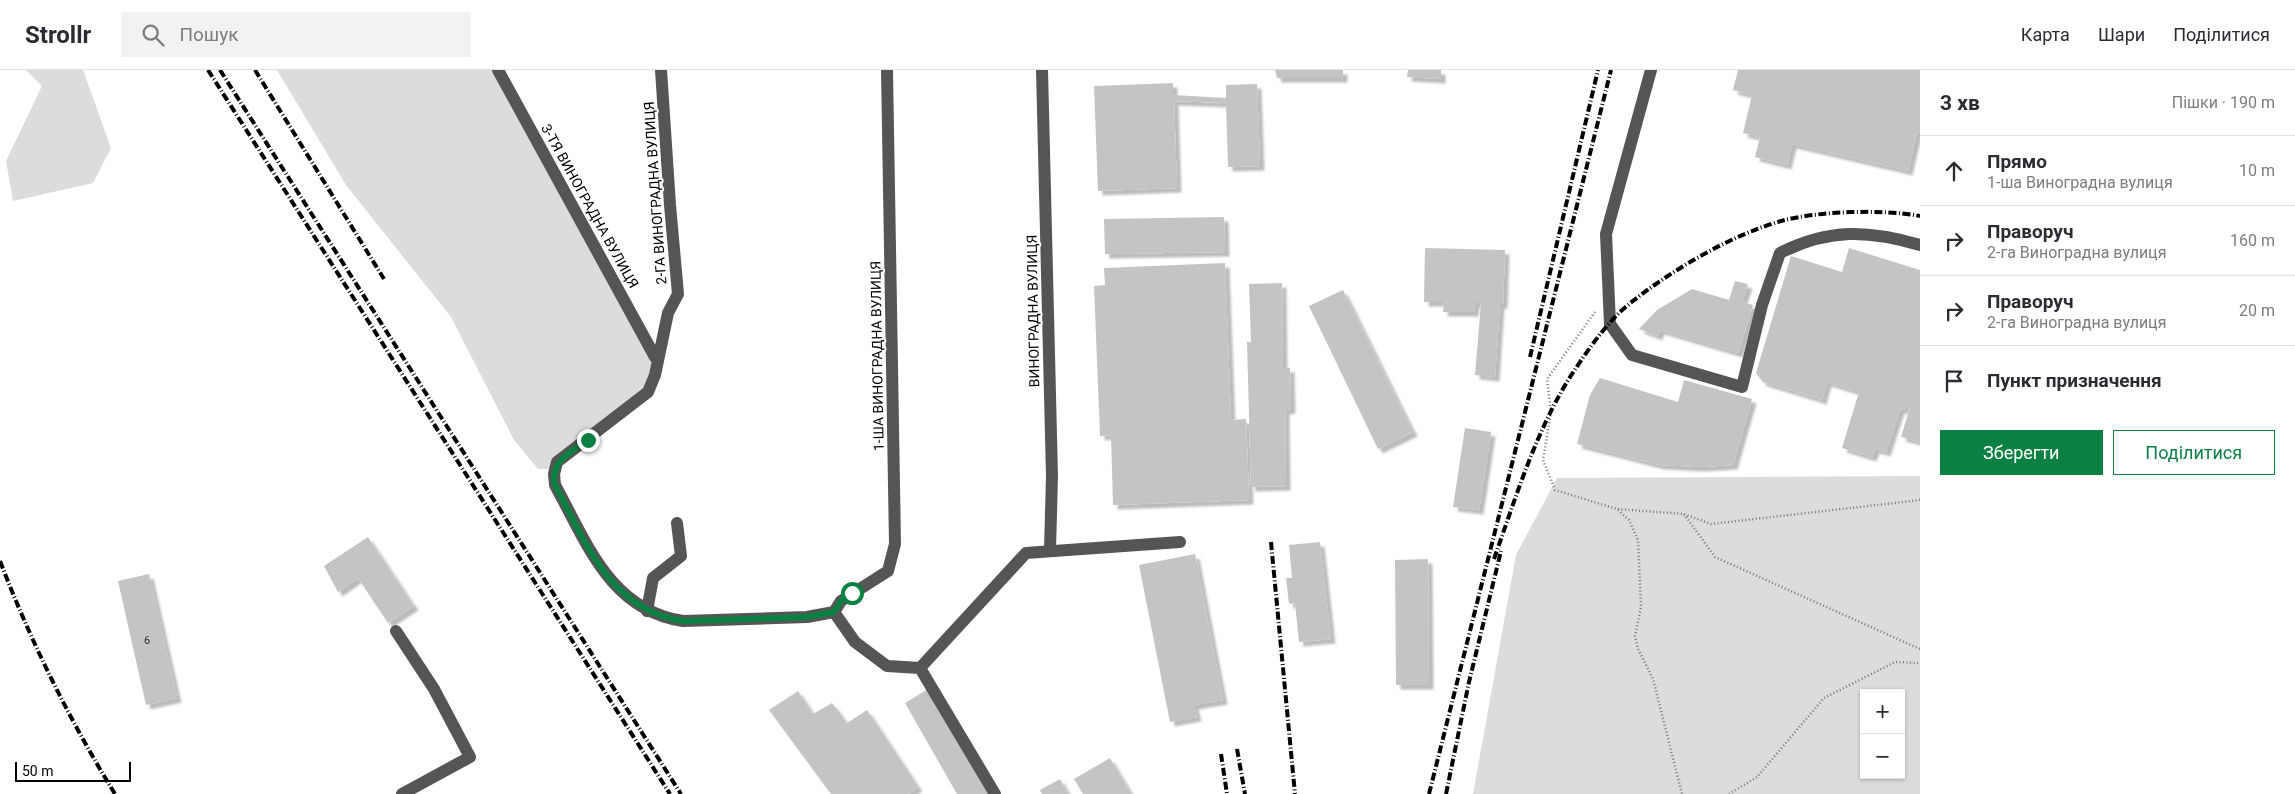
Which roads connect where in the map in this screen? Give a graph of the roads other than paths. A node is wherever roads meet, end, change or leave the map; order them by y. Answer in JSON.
{"nodes":[{"id":1,"x":498,"y":70,"type":"edge"},
{"id":2,"x":661,"y":70,"type":"edge"},
{"id":3,"x":886,"y":70,"type":"edge"},
{"id":4,"x":1042,"y":70,"type":"edge"},
{"id":5,"x":1651,"y":70,"type":"edge"},
{"id":6,"x":1920,"y":245,"type":"edge"},
{"id":7,"x":655,"y":357,"type":"dead end"},
{"id":8,"x":677,"y":523,"type":"dead end"},
{"id":9,"x":1180,"y":542,"type":"dead end"},
{"id":10,"x":1050,"y":550,"type":"junction"},
{"id":11,"x":647,"y":611,"type":"junction"},
{"id":12,"x":834,"y":612,"type":"junction"},
{"id":13,"x":396,"y":631,"type":"dead end"},
{"id":14,"x":920,"y":668,"type":"junction"},
{"id":15,"x":402,"y":794,"type":"edge"},
{"id":16,"x":995,"y":794,"type":"edge"}],
"edges":[{"from":1,"to":7,"type":"street","name":"3-ТЯ ВИНОГРАДНА ВУЛИЦЯ"},
{"from":2,"to":11,"type":"street","name":"2-ГА ВИНОГРАДНА ВУЛИЦЯ"},
{"from":3,"to":12,"type":"street","name":"1-ША ВИНОГРАДНА ВУЛИЦЯ"},
{"from":4,"to":10,"type":"street","name":"ВИНОГРАДНА ВУЛИЦЯ"},
{"from":5,"to":6,"type":"street"},
{"from":8,"to":11,"type":"street"},
{"from":9,"to":10,"type":"street"},
{"from":10,"to":14,"type":"street"},
{"from":11,"to":12,"type":"street","name":"2-ГА ВИНОГРАДНА ВУЛИЦЯ"},
{"from":12,"to":14,"type":"street"},
{"from":13,"to":15,"type":"street"},
{"from":14,"to":16,"type":"street"}]}
